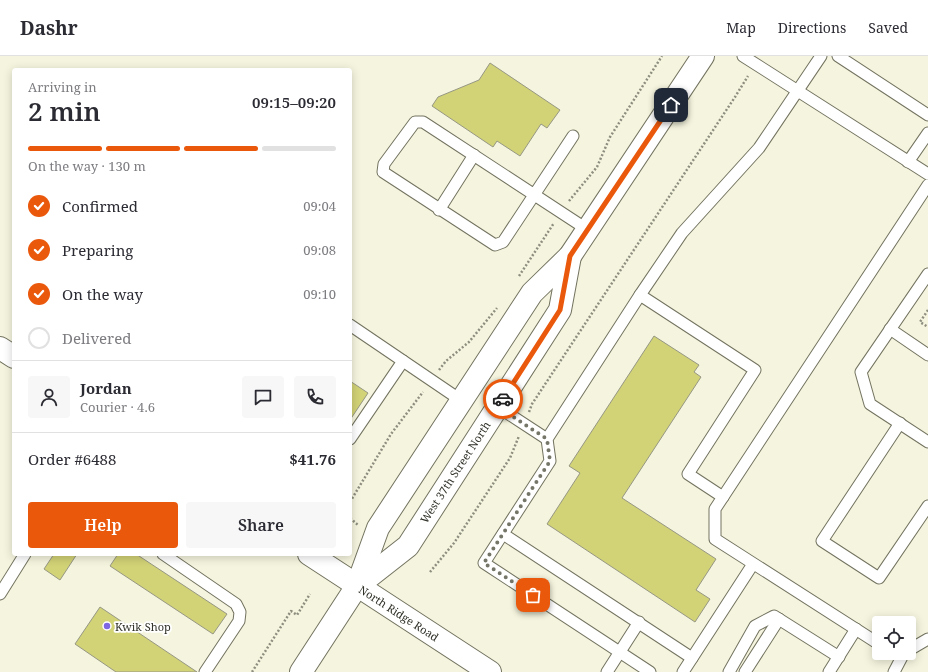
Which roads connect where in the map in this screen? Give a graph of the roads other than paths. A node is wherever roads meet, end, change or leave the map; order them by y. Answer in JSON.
{"nodes":[{"id":1,"x":703,"y":56,"type":"edge"},
{"id":2,"x":743,"y":56,"type":"edge"},
{"id":3,"x":821,"y":56,"type":"edge"},
{"id":4,"x":838,"y":56,"type":"edge"},
{"id":5,"x":797,"y":90,"type":"junction"},
{"id":6,"x":928,"y":114,"type":"edge"},
{"id":7,"x":928,"y":133,"type":"edge"},
{"id":8,"x":572,"y":136,"type":"dead end"},
{"id":9,"x":474,"y":155,"type":"junction"},
{"id":10,"x":908,"y":162,"type":"junction"},
{"id":11,"x":928,"y":174,"type":"edge"},
{"id":12,"x":928,"y":185,"type":"edge"},
{"id":13,"x":534,"y":195,"type":"junction"},
{"id":14,"x":439,"y":210,"type":"junction"},
{"id":15,"x":588,"y":230,"type":"junction"},
{"id":16,"x":570,"y":256,"type":"junction"},
{"id":17,"x":928,"y":274,"type":"edge"},
{"id":18,"x":640,"y":295,"type":"junction"},
{"id":19,"x":352,"y":326,"type":"edge"},
{"id":20,"x":890,"y":329,"type":"junction"},
{"id":21,"x":0,"y":348,"type":"edge"},
{"id":22,"x":928,"y":355,"type":"edge"},
{"id":23,"x":12,"y":356,"type":"edge"},
{"id":24,"x":403,"y":360,"type":"junction"},
{"id":25,"x":462,"y":400,"type":"junction"},
{"id":26,"x":498,"y":407,"type":"junction"},
{"id":27,"x":900,"y":424,"type":"junction"},
{"id":28,"x":352,"y":436,"type":"edge"},
{"id":29,"x":547,"y":439,"type":"junction"},
{"id":30,"x":928,"y":442,"type":"edge"},
{"id":31,"x":723,"y":497,"type":"junction"},
{"id":32,"x":928,"y":506,"type":"edge"},
{"id":33,"x":503,"y":534,"type":"junction"},
{"id":34,"x":24,"y":556,"type":"edge"},
{"id":35,"x":165,"y":556,"type":"edge"},
{"id":36,"x":312,"y":556,"type":"edge"},
{"id":37,"x":753,"y":564,"type":"junction"},
{"id":38,"x":357,"y":586,"type":"junction"},
{"id":39,"x":0,"y":594,"type":"edge"},
{"id":40,"x":779,"y":619,"type":"junction"},
{"id":41,"x":639,"y":622,"type":"junction"},
{"id":42,"x":856,"y":629,"type":"junction"},
{"id":43,"x":872,"y":639,"type":"edge"},
{"id":44,"x":928,"y":639,"type":"edge"},
{"id":45,"x":916,"y":646,"type":"edge"},
{"id":46,"x":620,"y":652,"type":"junction"},
{"id":47,"x":839,"y":657,"type":"junction"},
{"id":48,"x":692,"y":658,"type":"junction"},
{"id":49,"x":898,"y":660,"type":"edge"},
{"id":50,"x":205,"y":672,"type":"edge"},
{"id":51,"x":301,"y":672,"type":"edge"},
{"id":52,"x":490,"y":672,"type":"edge"},
{"id":53,"x":606,"y":672,"type":"edge"},
{"id":54,"x":650,"y":672,"type":"edge"},
{"id":55,"x":683,"y":672,"type":"edge"},
{"id":56,"x":729,"y":672,"type":"edge"},
{"id":57,"x":745,"y":672,"type":"edge"},
{"id":58,"x":830,"y":672,"type":"edge"},
{"id":59,"x":894,"y":672,"type":"edge"}],
"edges":[{"from":1,"to":15,"type":"street","name":"West 37th Street North"},
{"from":2,"to":5,"type":"lane"},
{"from":3,"to":5,"type":"lane"},
{"from":4,"to":6,"type":"lane"},
{"from":5,"to":10,"type":"lane"},
{"from":5,"to":18,"type":"lane"},
{"from":7,"to":10,"type":"lane"},
{"from":8,"to":13,"type":"lane"},
{"from":9,"to":13,"type":"lane"},
{"from":9,"to":14,"type":"lane"},
{"from":9,"to":14,"type":"lane"},
{"from":10,"to":11,"type":"lane"},
{"from":12,"to":31,"type":"lane"},
{"from":13,"to":14,"type":"lane"},
{"from":13,"to":15,"type":"lane"},
{"from":15,"to":16,"type":"street","name":"West 37th Street North"},
{"from":16,"to":25,"type":"street","name":"West 37th Street North"},
{"from":16,"to":26,"type":"street","name":"West 37th Street North"},
{"from":17,"to":20,"type":"lane"},
{"from":18,"to":29,"type":"lane"},
{"from":18,"to":31,"type":"lane"},
{"from":19,"to":24,"type":"lane"},
{"from":20,"to":22,"type":"lane"},
{"from":20,"to":27,"type":"lane"},
{"from":21,"to":23,"type":"street"},
{"from":24,"to":25,"type":"lane"},
{"from":24,"to":28,"type":"lane"},
{"from":25,"to":38,"type":"street","name":"West 37th Street North"},
{"from":26,"to":29,"type":"lane"},
{"from":26,"to":38,"type":"street","name":"West 37th Street North"},
{"from":27,"to":30,"type":"lane"},
{"from":27,"to":32,"type":"lane"},
{"from":29,"to":33,"type":"lane"},
{"from":31,"to":37,"type":"lane"},
{"from":33,"to":41,"type":"lane"},
{"from":33,"to":46,"type":"lane"},
{"from":34,"to":39,"type":"lane"},
{"from":35,"to":50,"type":"lane"},
{"from":36,"to":38,"type":"street","name":"North Ridge Road"},
{"from":37,"to":42,"type":"lane"},
{"from":37,"to":48,"type":"lane"},
{"from":38,"to":51,"type":"street","name":"West 37th Street North"},
{"from":38,"to":52,"type":"street","name":"North Ridge Road"},
{"from":40,"to":47,"type":"lane"},
{"from":40,"to":56,"type":"lane"},
{"from":40,"to":57,"type":"lane"},
{"from":41,"to":46,"type":"lane"},
{"from":41,"to":48,"type":"lane"},
{"from":42,"to":43,"type":"lane"},
{"from":42,"to":47,"type":"lane"},
{"from":44,"to":45,"type":"lane"},
{"from":46,"to":53,"type":"lane"},
{"from":46,"to":54,"type":"lane"},
{"from":47,"to":58,"type":"lane"},
{"from":48,"to":55,"type":"lane"},
{"from":49,"to":59,"type":"lane"}]}
